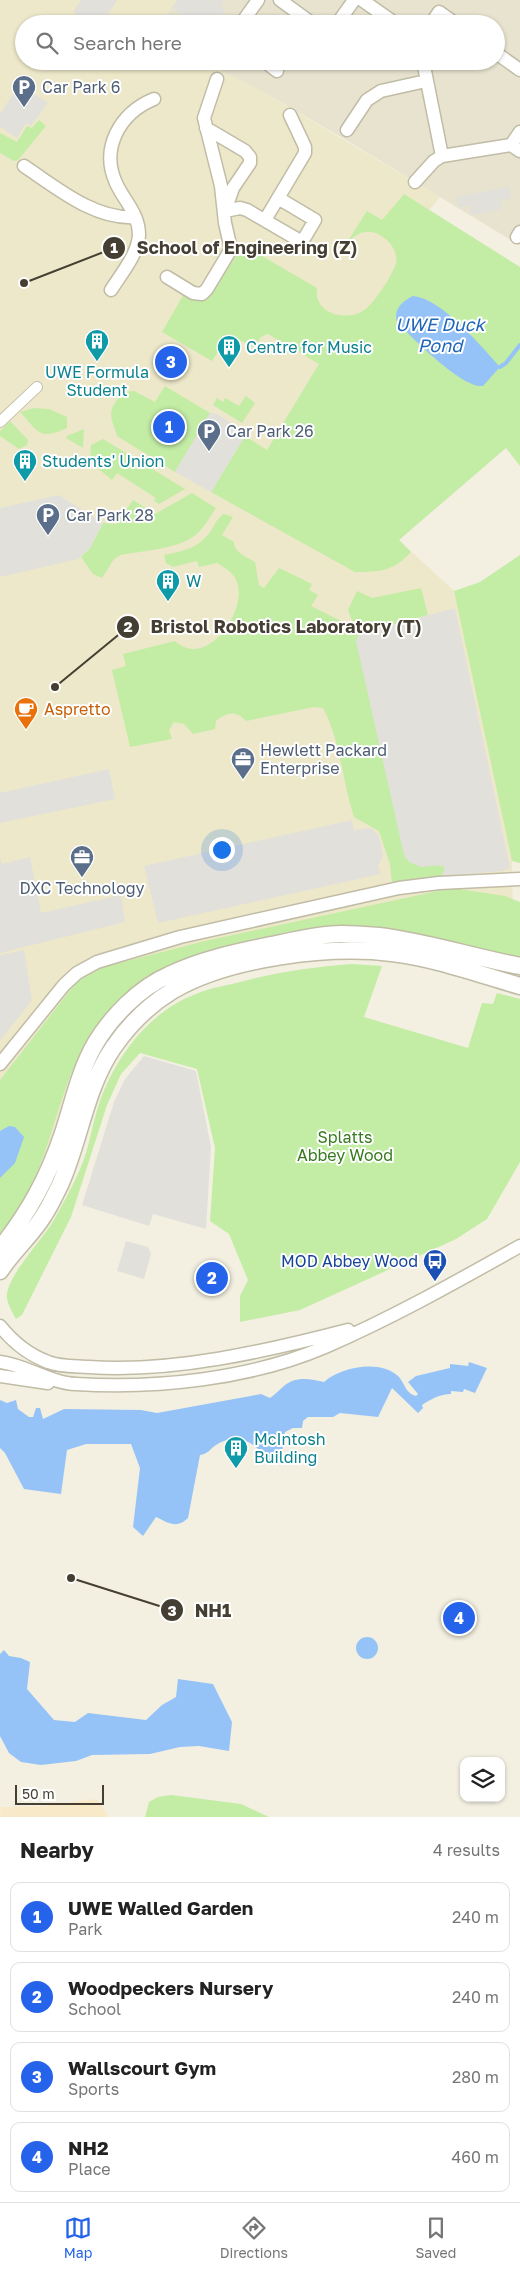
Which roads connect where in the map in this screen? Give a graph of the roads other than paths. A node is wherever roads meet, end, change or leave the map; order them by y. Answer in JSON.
{"nodes":[{"id":1,"x":258,"y":0,"type":"edge"},
{"id":2,"x":280,"y":0,"type":"edge"},
{"id":3,"x":354,"y":0,"type":"edge"},
{"id":4,"x":362,"y":0,"type":"edge"},
{"id":5,"x":247,"y":15,"type":"edge"},
{"id":6,"x":301,"y":15,"type":"edge"},
{"id":7,"x":343,"y":15,"type":"edge"},
{"id":8,"x":383,"y":15,"type":"edge"},
{"id":9,"x":505,"y":59,"type":"edge"},
{"id":10,"x":424,"y":70,"type":"edge"},
{"id":11,"x":520,"y":70,"type":"edge"},
{"id":12,"x":217,"y":79,"type":"dead end"},
{"id":13,"x":426,"y":81,"type":"junction"},
{"id":14,"x":154,"y":99,"type":"dead end"},
{"id":15,"x":290,"y":115,"type":"dead end"},
{"id":16,"x":206,"y":128,"type":"junction"},
{"id":17,"x":347,"y":130,"type":"dead end"},
{"id":18,"x":520,"y":132,"type":"edge"},
{"id":19,"x":516,"y":148,"type":"edge"},
{"id":20,"x":442,"y":156,"type":"junction"},
{"id":21,"x":24,"y":166,"type":"dead end"},
{"id":22,"x":415,"y":182,"type":"dead end"},
{"id":23,"x":278,"y":198,"type":"junction"},
{"id":24,"x":225,"y":211,"type":"junction"},
{"id":25,"x":135,"y":217,"type":"junction"},
{"id":26,"x":265,"y":220,"type":"junction"},
{"id":27,"x":167,"y":277,"type":"dead end"},
{"id":28,"x":111,"y":290,"type":"dead end"},
{"id":29,"x":37,"y":387,"type":"dead end"},
{"id":30,"x":0,"y":422,"type":"edge"},
{"id":31,"x":520,"y":879,"type":"edge"},
{"id":32,"x":520,"y":966,"type":"edge"},
{"id":33,"x":520,"y":986,"type":"edge"},
{"id":34,"x":0,"y":1064,"type":"edge"},
{"id":35,"x":520,"y":1238,"type":"edge"},
{"id":36,"x":520,"y":1246,"type":"edge"},
{"id":37,"x":0,"y":1249,"type":"edge"},
{"id":38,"x":496,"y":1260,"type":"junction"},
{"id":39,"x":0,"y":1271,"type":"edge"},
{"id":40,"x":375,"y":1322,"type":"junction"},
{"id":41,"x":0,"y":1326,"type":"edge"},
{"id":42,"x":0,"y":1362,"type":"edge"},
{"id":43,"x":0,"y":1376,"type":"edge"},
{"id":44,"x":73,"y":1384,"type":"junction"}],
"edges":[{"from":1,"to":5,"type":"street"},
{"from":2,"to":6,"type":"street"},
{"from":3,"to":7,"type":"street"},
{"from":4,"to":8,"type":"street"},
{"from":9,"to":11,"type":"street"},
{"from":10,"to":13,"type":"street"},
{"from":12,"to":16,"type":"street"},
{"from":13,"to":17,"type":"street"},
{"from":13,"to":20,"type":"street"},
{"from":14,"to":25,"type":"street"},
{"from":15,"to":23,"type":"street"},
{"from":16,"to":24,"type":"street"},
{"from":16,"to":24,"type":"street"},
{"from":18,"to":19,"type":"street"},
{"from":19,"to":20,"type":"street"},
{"from":20,"to":22,"type":"street"},
{"from":21,"to":25,"type":"street"},
{"from":23,"to":26,"type":"street"},
{"from":23,"to":26,"type":"street"},
{"from":24,"to":26,"type":"street"},
{"from":24,"to":27,"type":"street"},
{"from":25,"to":28,"type":"street"},
{"from":29,"to":30,"type":"street"},
{"from":31,"to":34,"type":"street"},
{"from":32,"to":37,"type":"street"},
{"from":33,"to":39,"type":"street"},
{"from":35,"to":38,"type":"street"},
{"from":36,"to":38,"type":"street"},
{"from":38,"to":40,"type":"street"},
{"from":40,"to":41,"type":"street"},
{"from":40,"to":44,"type":"street"},
{"from":42,"to":44,"type":"street"},
{"from":43,"to":44,"type":"street"}]}
